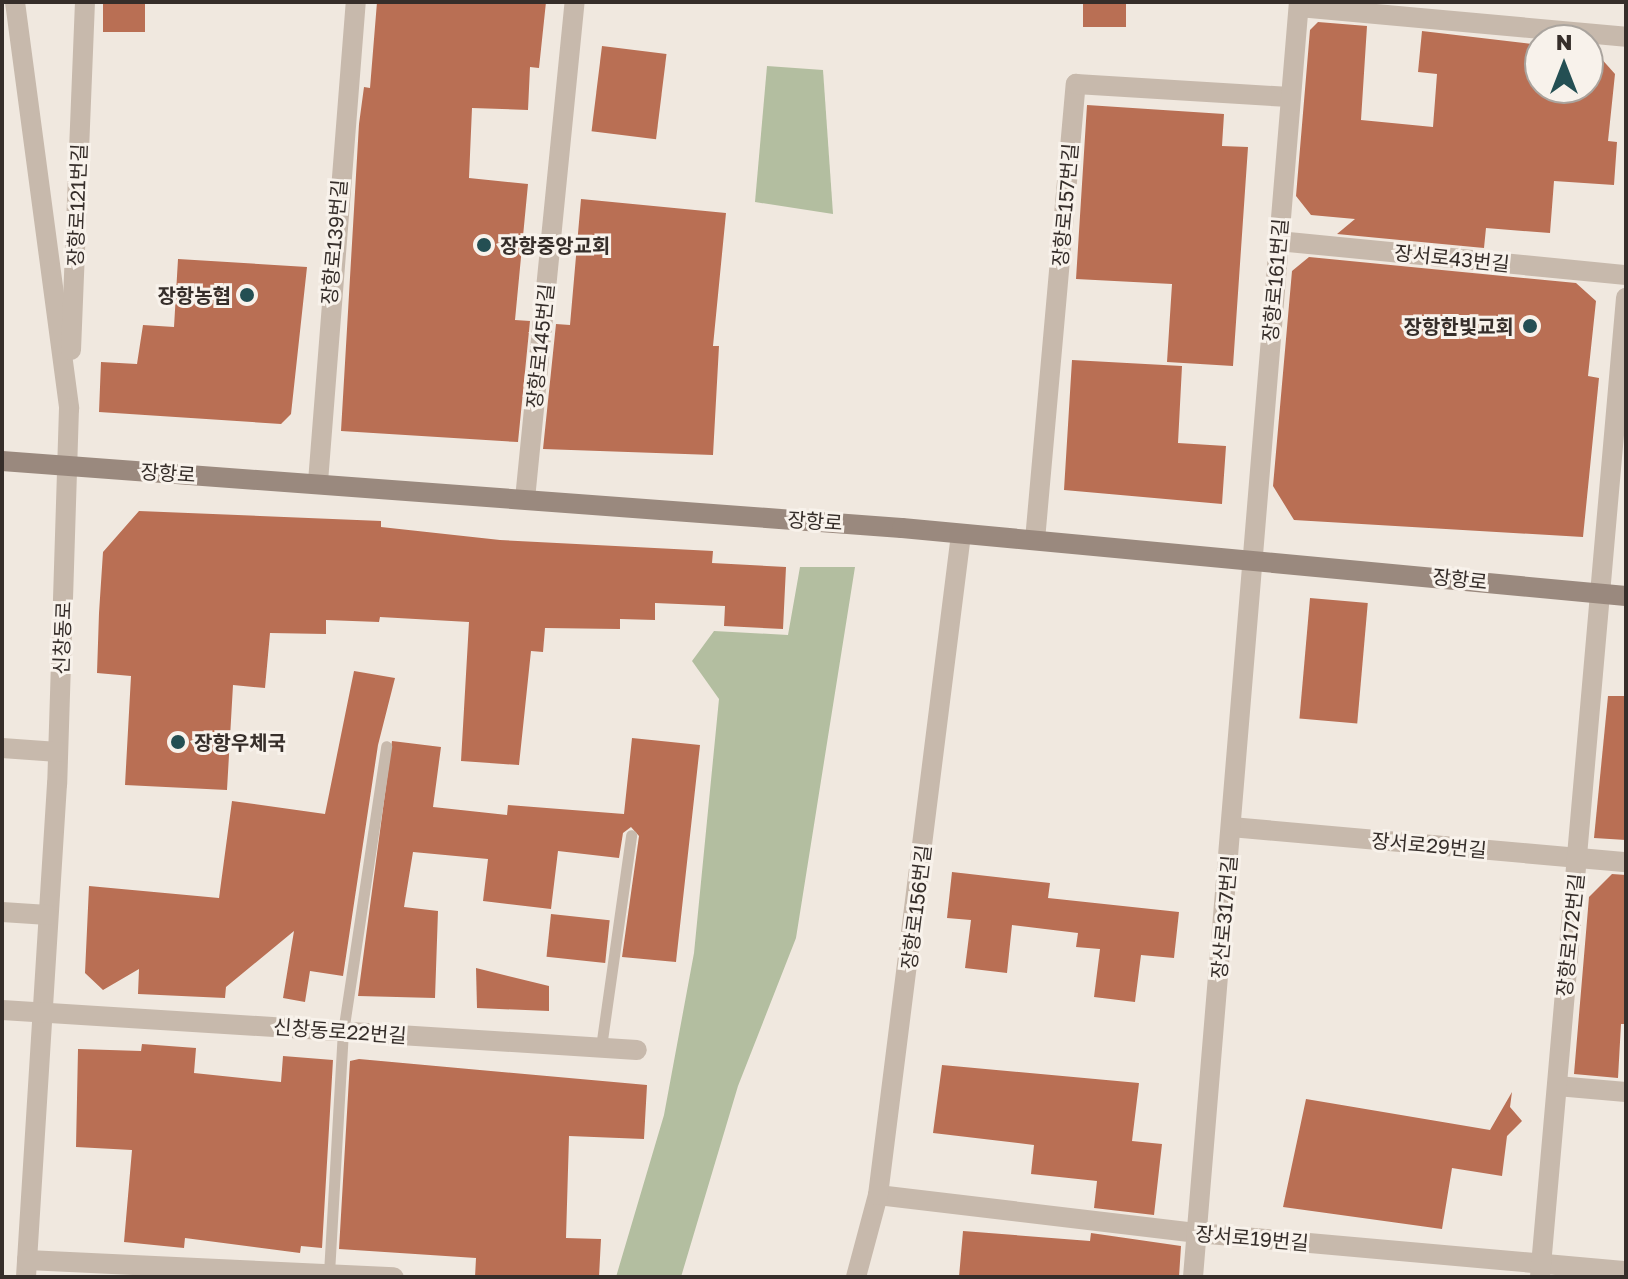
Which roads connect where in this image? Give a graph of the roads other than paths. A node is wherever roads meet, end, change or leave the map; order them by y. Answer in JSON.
{"nodes":[{"id":1,"x":15,"y":2,"type":"edge"},
{"id":2,"x":85,"y":2,"type":"edge"},
{"id":3,"x":356,"y":2,"type":"edge"},
{"id":4,"x":575,"y":2,"type":"edge"},
{"id":5,"x":1299,"y":4,"type":"edge"},
{"id":6,"x":1626,"y":37,"type":"edge"},
{"id":7,"x":1290,"y":97,"type":"junction"},
{"id":8,"x":1278,"y":241,"type":"junction"},
{"id":9,"x":1626,"y":275,"type":"edge"},
{"id":10,"x":1626,"y":298,"type":"edge"},
{"id":11,"x":69,"y":408,"type":"junction"},
{"id":12,"x":2,"y":461,"type":"edge"},
{"id":13,"x":67,"y":466,"type":"junction"},
{"id":14,"x":318,"y":482,"type":"junction"},
{"id":15,"x":525,"y":499,"type":"junction"},
{"id":16,"x":961,"y":534,"type":"junction"},
{"id":17,"x":1035,"y":540,"type":"junction"},
{"id":18,"x":1252,"y":557,"type":"junction"},
{"id":19,"x":1600,"y":594,"type":"junction"},
{"id":20,"x":1626,"y":596,"type":"edge"},
{"id":21,"x":386,"y":746,"type":"dead end"},
{"id":22,"x":2,"y":748,"type":"edge"},
{"id":23,"x":58,"y":752,"type":"junction"},
{"id":24,"x":1231,"y":827,"type":"junction"},
{"id":25,"x":631,"y":835,"type":"dead end"},
{"id":26,"x":1578,"y":858,"type":"junction"},
{"id":27,"x":1626,"y":862,"type":"edge"},
{"id":28,"x":2,"y":912,"type":"edge"},
{"id":29,"x":48,"y":915,"type":"junction"},
{"id":30,"x":2,"y":1010,"type":"edge"},
{"id":31,"x":42,"y":1012,"type":"junction"},
{"id":32,"x":343,"y":1032,"type":"junction"},
{"id":33,"x":601,"y":1047,"type":"junction"},
{"id":34,"x":637,"y":1050,"type":"dead end"},
{"id":35,"x":1557,"y":1086,"type":"junction"},
{"id":36,"x":1626,"y":1092,"type":"edge"},
{"id":37,"x":878,"y":1195,"type":"junction"},
{"id":38,"x":1198,"y":1233,"type":"junction"},
{"id":39,"x":26,"y":1268,"type":"edge"},
{"id":40,"x":1541,"y":1271,"type":"edge"},
{"id":41,"x":1626,"y":1271,"type":"edge"},
{"id":42,"x":329,"y":1273,"type":"junction"},
{"id":43,"x":394,"y":1277,"type":"edge"},
{"id":44,"x":856,"y":1277,"type":"edge"},
{"id":45,"x":1193,"y":1277,"type":"edge"}],
"edges":[{"from":1,"to":11,"type":"street","name":"신창동로"},
{"from":2,"to":11,"type":"street","name":"장항로121번길"},
{"from":3,"to":14,"type":"street","name":"장항로139번길"},
{"from":4,"to":15,"type":"street","name":"장항로145번길"},
{"from":5,"to":6,"type":"street"},
{"from":5,"to":7,"type":"street","name":"장항로161번길"},
{"from":7,"to":8,"type":"street","name":"장항로161번길"},
{"from":7,"to":17,"type":"street","name":"장항로157번길"},
{"from":8,"to":9,"type":"street","name":"장서로43번길"},
{"from":8,"to":18,"type":"street","name":"장항로161번길"},
{"from":10,"to":19,"type":"street","name":"장항로172번길"},
{"from":11,"to":13,"type":"street","name":"신창동로"},
{"from":12,"to":13,"type":"street","name":"장항로"},
{"from":13,"to":14,"type":"street","name":"장항로"},
{"from":13,"to":23,"type":"street","name":"신창동로"},
{"from":14,"to":15,"type":"street","name":"장항로"},
{"from":15,"to":16,"type":"street","name":"장항로"},
{"from":16,"to":17,"type":"street","name":"장항로"},
{"from":16,"to":37,"type":"street","name":"장항로156번길"},
{"from":17,"to":18,"type":"street","name":"장항로"},
{"from":18,"to":19,"type":"street","name":"장항로"},
{"from":18,"to":24,"type":"street","name":"장산로317번길"},
{"from":19,"to":20,"type":"street","name":"장항로"},
{"from":19,"to":26,"type":"street","name":"장항로172번길"},
{"from":21,"to":32,"type":"lane"},
{"from":22,"to":23,"type":"street"},
{"from":23,"to":29,"type":"street","name":"신창동로"},
{"from":24,"to":26,"type":"street","name":"장서로29번길"},
{"from":24,"to":38,"type":"street","name":"장산로317번길"},
{"from":25,"to":33,"type":"lane"},
{"from":26,"to":27,"type":"street","name":"장서로29번길"},
{"from":26,"to":35,"type":"street","name":"장항로172번길"},
{"from":28,"to":29,"type":"street"},
{"from":29,"to":31,"type":"street","name":"신창동로"},
{"from":30,"to":31,"type":"street","name":"신창동로22번길"},
{"from":31,"to":32,"type":"street","name":"신창동로22번길"},
{"from":31,"to":39,"type":"street","name":"신창동로"},
{"from":32,"to":33,"type":"street","name":"신창동로22번길"},
{"from":32,"to":42,"type":"lane"},
{"from":33,"to":34,"type":"street","name":"신창동로22번길"},
{"from":35,"to":36,"type":"street"},
{"from":35,"to":40,"type":"street","name":"장항로172번길"},
{"from":37,"to":38,"type":"street","name":"장서로19번길"},
{"from":37,"to":44,"type":"street","name":"장항로156번길"},
{"from":38,"to":40,"type":"street","name":"장서로19번길"},
{"from":38,"to":45,"type":"street","name":"장산로317번길"},
{"from":39,"to":42,"type":"street"},
{"from":40,"to":41,"type":"street","name":"장서로19번길"},
{"from":42,"to":43,"type":"street"}]}
